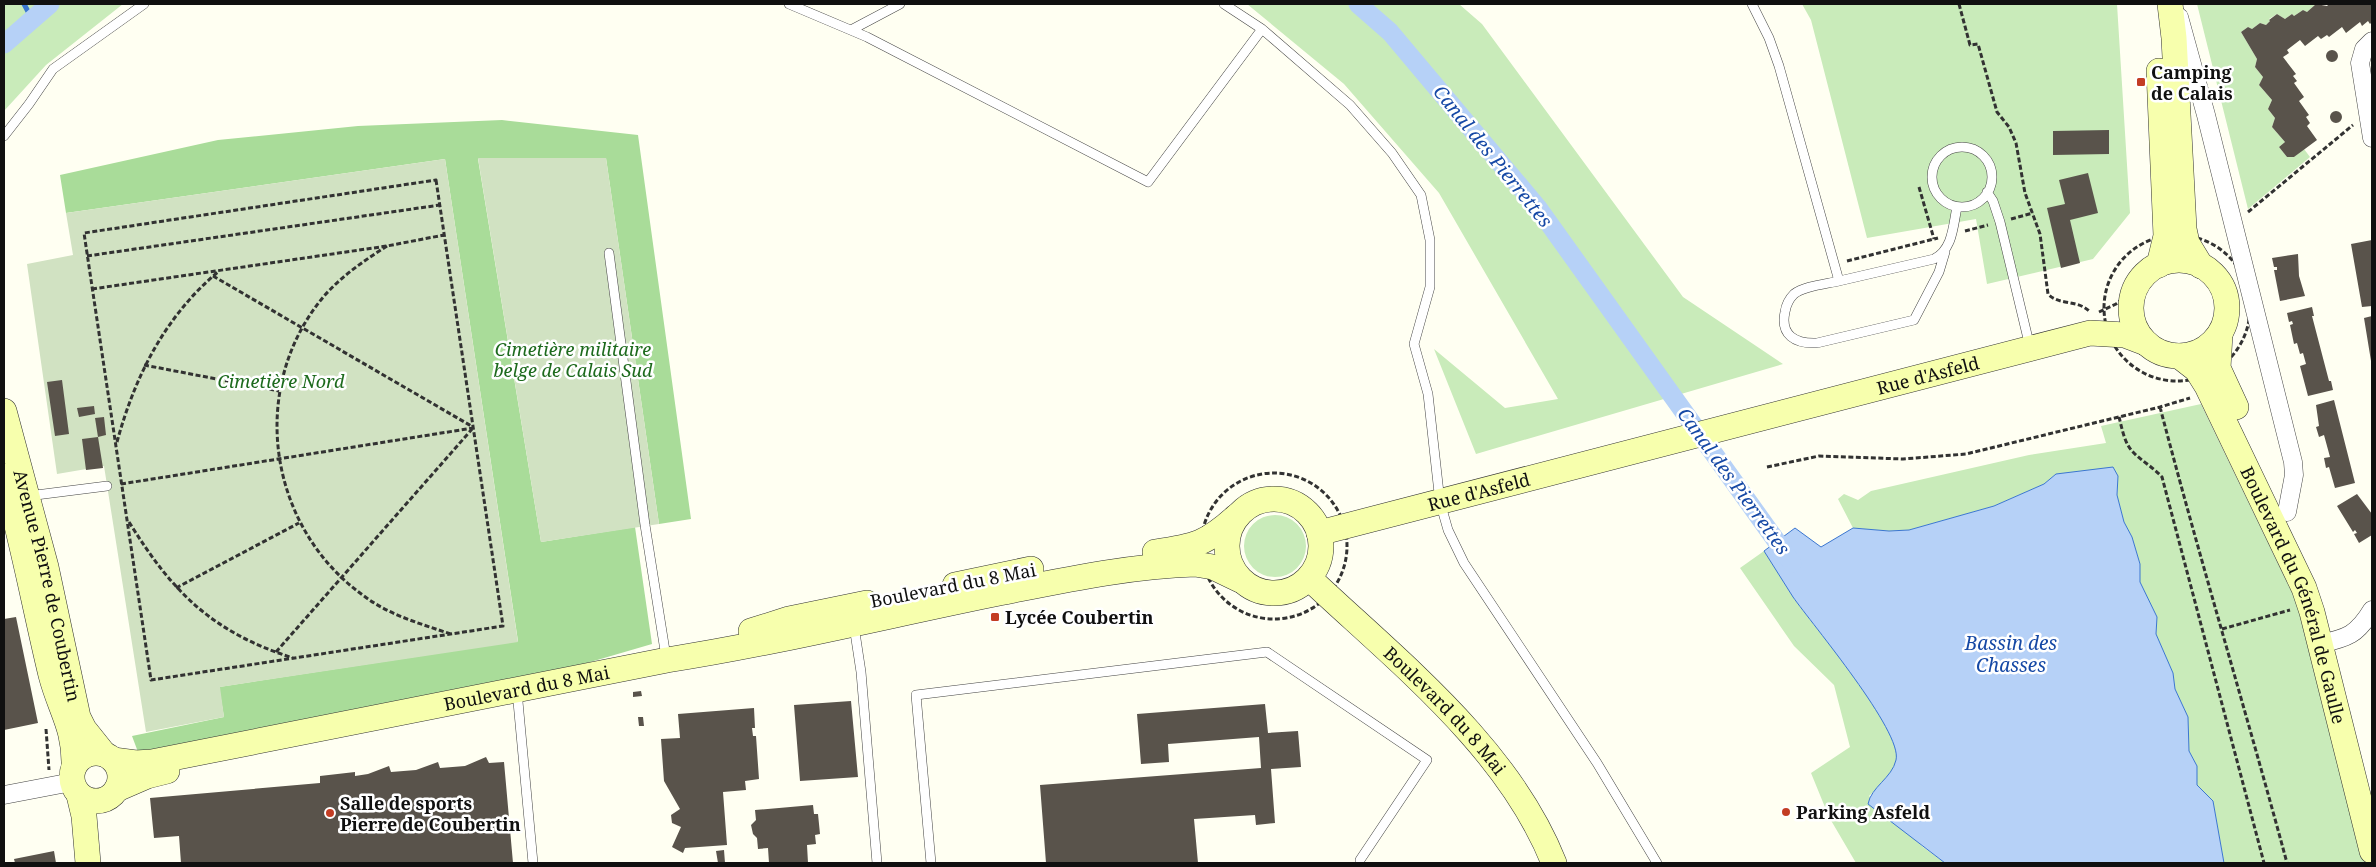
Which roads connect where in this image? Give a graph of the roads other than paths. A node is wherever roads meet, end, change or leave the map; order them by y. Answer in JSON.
{"nodes":[{"id":1,"x":144,"y":4,"type":"edge"},
{"id":2,"x":789,"y":4,"type":"edge"},
{"id":3,"x":900,"y":4,"type":"edge"},
{"id":4,"x":1224,"y":4,"type":"edge"},
{"id":5,"x":1752,"y":4,"type":"edge"},
{"id":6,"x":2155,"y":4,"type":"edge"},
{"id":7,"x":2172,"y":4,"type":"edge"},
{"id":8,"x":1262,"y":29,"type":"junction"},
{"id":9,"x":850,"y":30,"type":"junction"},
{"id":10,"x":2372,"y":41,"type":"edge"},
{"id":11,"x":2170,"y":110,"type":"junction"},
{"id":12,"x":2206,"y":115,"type":"junction"},
{"id":13,"x":4,"y":136,"type":"edge"},
{"id":14,"x":2372,"y":138,"type":"edge"},
{"id":15,"x":1987,"y":192,"type":"junction"},
{"id":16,"x":1957,"y":207,"type":"junction"},
{"id":17,"x":2175,"y":235,"type":"junction"},
{"id":18,"x":1945,"y":252,"type":"junction"},
{"id":19,"x":609,"y":253,"type":"dead end"},
{"id":20,"x":2159,"y":265,"type":"junction"},
{"id":21,"x":2201,"y":266,"type":"junction"},
{"id":22,"x":1839,"y":281,"type":"junction"},
{"id":23,"x":2132,"y":299,"type":"junction"},
{"id":24,"x":2099,"y":326,"type":"junction"},
{"id":25,"x":2220,"y":334,"type":"junction"},
{"id":26,"x":2146,"y":343,"type":"junction"},
{"id":27,"x":2030,"y":348,"type":"junction"},
{"id":28,"x":2176,"y":356,"type":"junction"},
{"id":29,"x":2198,"y":382,"type":"junction"},
{"id":30,"x":4,"y":411,"type":"edge"},
{"id":31,"x":4,"y":476,"type":"edge"},
{"id":32,"x":107,"y":486,"type":"road end"},
{"id":33,"x":19,"y":498,"type":"junction"},
{"id":34,"x":1440,"y":502,"type":"junction"},
{"id":35,"x":2287,"y":512,"type":"junction"},
{"id":36,"x":1237,"y":516,"type":"junction"},
{"id":37,"x":1319,"y":533,"type":"junction"},
{"id":38,"x":1202,"y":554,"type":"junction"},
{"id":39,"x":1309,"y":578,"type":"junction"},
{"id":40,"x":1240,"y":580,"type":"junction"},
{"id":41,"x":2372,"y":610,"type":"edge"},
{"id":42,"x":852,"y":614,"type":"junction"},
{"id":43,"x":2327,"y":642,"type":"junction"},
{"id":44,"x":667,"y":660,"type":"junction"},
{"id":45,"x":517,"y":691,"type":"junction"},
{"id":46,"x":388,"y":717,"type":"junction"},
{"id":47,"x":108,"y":757,"type":"junction"},
{"id":48,"x":75,"y":781,"type":"junction"},
{"id":49,"x":113,"y":793,"type":"junction"},
{"id":50,"x":4,"y":795,"type":"edge"},
{"id":51,"x":2372,"y":797,"type":"edge"},
{"id":52,"x":2372,"y":851,"type":"edge"},
{"id":53,"x":88,"y":863,"type":"edge"},
{"id":54,"x":94,"y":863,"type":"edge"},
{"id":55,"x":533,"y":863,"type":"edge"},
{"id":56,"x":877,"y":863,"type":"edge"},
{"id":57,"x":931,"y":863,"type":"edge"},
{"id":58,"x":1360,"y":863,"type":"edge"},
{"id":59,"x":1554,"y":863,"type":"edge"},
{"id":60,"x":1657,"y":863,"type":"edge"}],
"edges":[{"from":1,"to":13,"type":"lane"},
{"from":2,"to":9,"type":"lane"},
{"from":3,"to":9,"type":"lane"},
{"from":4,"to":8,"type":"lane"},
{"from":5,"to":22,"type":"lane"},
{"from":6,"to":11,"type":"street","name":"Boulevard du Général de Gaulle"},
{"from":7,"to":11,"type":"street","name":"Boulevard du Général de Gaulle"},
{"from":7,"to":12,"type":"street","name":"Boulevard du Général de Gaulle"},
{"from":8,"to":9,"type":"lane"},
{"from":8,"to":34,"type":"lane"},
{"from":10,"to":14,"type":"street"},
{"from":11,"to":12,"type":"street"},
{"from":11,"to":17,"type":"street","name":"Boulevard du Général de Gaulle"},
{"from":12,"to":35,"type":"street","name":"Boulevard du Général de Gaulle"},
{"from":15,"to":16,"type":"lane"},
{"from":15,"to":16,"type":"lane"},
{"from":15,"to":27,"type":"lane"},
{"from":16,"to":18,"type":"lane"},
{"from":17,"to":20,"type":"street","name":"Boulevard du Général de Gaulle"},
{"from":17,"to":21,"type":"street","name":"Boulevard du Général de Gaulle"},
{"from":18,"to":22,"type":"lane"},
{"from":18,"to":22,"type":"lane"},
{"from":19,"to":44,"type":"lane"},
{"from":20,"to":21,"type":"street"},
{"from":20,"to":23,"type":"street"},
{"from":21,"to":25,"type":"street"},
{"from":23,"to":24,"type":"street","name":"Rue d'Asfeld"},
{"from":23,"to":26,"type":"street"},
{"from":24,"to":26,"type":"street","name":"Rue d'Asfeld"},
{"from":24,"to":27,"type":"street","name":"Rue d'Asfeld"},
{"from":25,"to":28,"type":"street"},
{"from":25,"to":29,"type":"street","name":"Boulevard du Général de Gaulle"},
{"from":26,"to":28,"type":"street"},
{"from":27,"to":34,"type":"street","name":"Rue d'Asfeld"},
{"from":28,"to":29,"type":"street","name":"Boulevard du Général de Gaulle"},
{"from":29,"to":35,"type":"street","name":"Boulevard du Général de Gaulle"},
{"from":29,"to":43,"type":"street","name":"Boulevard du Général de Gaulle"},
{"from":30,"to":33,"type":"street","name":"Avenue Pierre de Coubertin"},
{"from":31,"to":33,"type":"street","name":"Avenue Pierre de Coubertin"},
{"from":32,"to":33,"type":"lane"},
{"from":33,"to":47,"type":"street","name":"Avenue Pierre de Coubertin"},
{"from":33,"to":48,"type":"street","name":"Avenue Pierre de Coubertin"},
{"from":34,"to":37,"type":"street","name":"Rue d'Asfeld"},
{"from":34,"to":60,"type":"lane"},
{"from":35,"to":43,"type":"street","name":"Boulevard du Général de Gaulle"},
{"from":36,"to":37,"type":"street"},
{"from":36,"to":38,"type":"street","name":"Boulevard du 8 Mai"},
{"from":36,"to":40,"type":"street"},
{"from":37,"to":39,"type":"street"},
{"from":38,"to":40,"type":"street"},
{"from":38,"to":42,"type":"street","name":"Boulevard du 8 Mai"},
{"from":39,"to":40,"type":"street"},
{"from":39,"to":59,"type":"street","name":"Boulevard du 8 Mai"},
{"from":41,"to":43,"type":"street"},
{"from":42,"to":44,"type":"street","name":"Boulevard du 8 Mai"},
{"from":42,"to":56,"type":"lane"},
{"from":43,"to":51,"type":"street","name":"Boulevard du Général de Gaulle"},
{"from":43,"to":52,"type":"street","name":"Boulevard du Général de Gaulle"},
{"from":44,"to":45,"type":"street","name":"Boulevard du 8 Mai"},
{"from":45,"to":46,"type":"street","name":"Boulevard du 8 Mai"},
{"from":45,"to":55,"type":"lane"},
{"from":46,"to":47,"type":"street","name":"Boulevard du 8 Mai"},
{"from":46,"to":49,"type":"street","name":"Boulevard du 8 Mai"},
{"from":47,"to":48,"type":"street"},
{"from":47,"to":49,"type":"street"},
{"from":48,"to":49,"type":"street"},
{"from":48,"to":50,"type":"street"},
{"from":48,"to":53,"type":"street","name":"Avenue Pierre de Coubertin"},
{"from":49,"to":54,"type":"street"},
{"from":57,"to":58,"type":"lane"}]}
